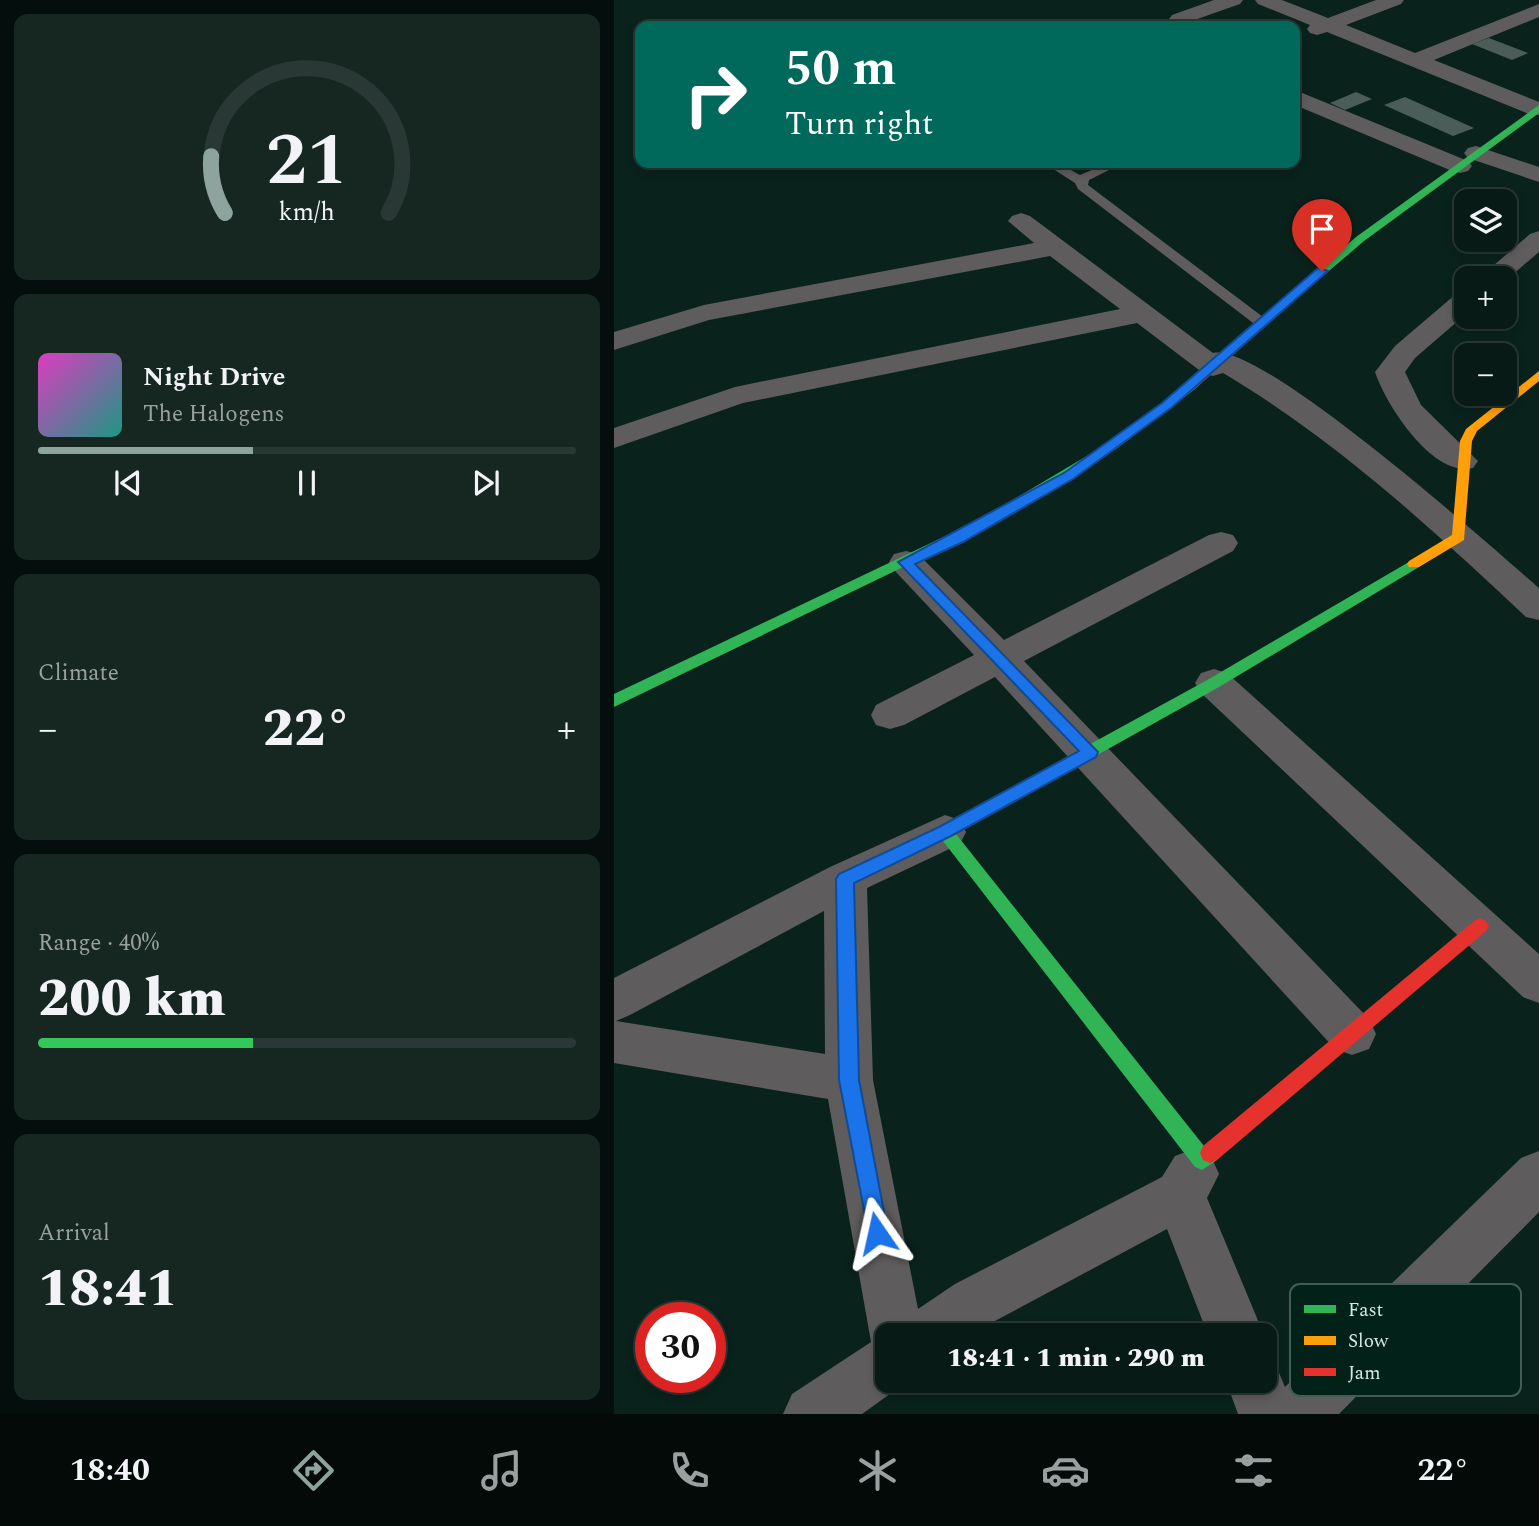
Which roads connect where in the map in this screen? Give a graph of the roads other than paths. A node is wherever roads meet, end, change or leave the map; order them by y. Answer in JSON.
{"nodes":[{"id":1,"x":1233,"y":0,"type":"edge"},
{"id":2,"x":1265,"y":0,"type":"edge"},
{"id":3,"x":1394,"y":0,"type":"edge"},
{"id":4,"x":1532,"y":0,"type":"edge"},
{"id":5,"x":1539,"y":2,"type":"edge"},
{"id":6,"x":1539,"y":10,"type":"edge"},
{"id":7,"x":1179,"y":19,"type":"dead end"},
{"id":8,"x":1327,"y":25,"type":"junction"},
{"id":9,"x":1300,"y":35,"type":"edge"},
{"id":10,"x":1416,"y":60,"type":"junction"},
{"id":11,"x":1300,"y":99,"type":"edge"},
{"id":12,"x":1534,"y":115,"type":"edge"},
{"id":13,"x":1468,"y":159,"type":"junction"},
{"id":14,"x":1059,"y":168,"type":"edge"},
{"id":15,"x":1107,"y":168,"type":"edge"},
{"id":16,"x":1539,"y":175,"type":"edge"},
{"id":17,"x":1081,"y":181,"type":"junction"},
{"id":18,"x":1021,"y":221,"type":"dead end"},
{"id":19,"x":1539,"y":239,"type":"edge"},
{"id":20,"x":1055,"y":247,"type":"junction"},
{"id":21,"x":1506,"y":266,"type":"edge"},
{"id":22,"x":1454,"y":310,"type":"edge"},
{"id":23,"x":1143,"y":313,"type":"junction"},
{"id":24,"x":1262,"y":324,"type":"junction"},
{"id":25,"x":614,"y":341,"type":"edge"},
{"id":26,"x":1217,"y":363,"type":"junction"},
{"id":27,"x":1539,"y":375,"type":"edge"},
{"id":28,"x":614,"y":439,"type":"edge"},
{"id":29,"x":1462,"y":461,"type":"junction"},
{"id":30,"x":1459,"y":537,"type":"junction"},
{"id":31,"x":1221,"y":543,"type":"dead end"},
{"id":32,"x":906,"y":562,"type":"junction"},
{"id":33,"x":1539,"y":608,"type":"edge"},
{"id":34,"x":1000,"y":658,"type":"junction"},
{"id":35,"x":1214,"y":683,"type":"junction"},
{"id":36,"x":614,"y":701,"type":"edge"},
{"id":37,"x":890,"y":715,"type":"dead end"},
{"id":38,"x":1090,"y":752,"type":"junction"},
{"id":39,"x":945,"y":832,"type":"junction"},
{"id":40,"x":845,"y":879,"type":"junction"},
{"id":41,"x":1480,"y":926,"type":"junction"},
{"id":42,"x":1539,"y":983,"type":"edge"},
{"id":43,"x":614,"y":1001,"type":"edge"},
{"id":44,"x":1352,"y":1034,"type":"junction"},
{"id":45,"x":614,"y":1042,"type":"edge"},
{"id":46,"x":849,"y":1080,"type":"junction"},
{"id":47,"x":1539,"y":1176,"type":"edge"},
{"id":48,"x":1191,"y":1177,"type":"junction"},
{"id":49,"x":1430,"y":1284,"type":"edge"},
{"id":50,"x":894,"y":1323,"type":"edge"},
{"id":51,"x":945,"y":1323,"type":"edge"},
{"id":52,"x":1233,"y":1323,"type":"edge"},
{"id":53,"x":875,"y":1371,"type":"edge"},
{"id":54,"x":1259,"y":1393,"type":"edge"},
{"id":55,"x":1316,"y":1396,"type":"edge"},
{"id":56,"x":812,"y":1414,"type":"edge"},
{"id":57,"x":1267,"y":1414,"type":"edge"},
{"id":58,"x":1298,"y":1414,"type":"edge"}],
"edges":[{"from":1,"to":7,"type":"street"},
{"from":2,"to":8,"type":"street"},
{"from":3,"to":8,"type":"street"},
{"from":4,"to":5,"type":"street"},
{"from":6,"to":10,"type":"street"},
{"from":8,"to":9,"type":"street"},
{"from":8,"to":10,"type":"street"},
{"from":10,"to":12,"type":"street"},
{"from":11,"to":13,"type":"street"},
{"from":12,"to":13,"type":"street"},
{"from":13,"to":16,"type":"street"},
{"from":13,"to":24,"type":"street"},
{"from":14,"to":17,"type":"lane"},
{"from":15,"to":17,"type":"lane"},
{"from":17,"to":24,"type":"lane"},
{"from":18,"to":20,"type":"street"},
{"from":19,"to":21,"type":"street"},
{"from":20,"to":23,"type":"street"},
{"from":20,"to":25,"type":"street"},
{"from":22,"to":29,"type":"street"},
{"from":23,"to":26,"type":"street"},
{"from":23,"to":28,"type":"street"},
{"from":24,"to":26,"type":"street"},
{"from":26,"to":30,"type":"street"},
{"from":26,"to":32,"type":"street"},
{"from":27,"to":29,"type":"street"},
{"from":29,"to":30,"type":"street"},
{"from":30,"to":33,"type":"street"},
{"from":30,"to":35,"type":"street"},
{"from":31,"to":34,"type":"street"},
{"from":32,"to":34,"type":"street"},
{"from":32,"to":36,"type":"street"},
{"from":34,"to":37,"type":"street"},
{"from":34,"to":38,"type":"street"},
{"from":35,"to":38,"type":"street"},
{"from":35,"to":41,"type":"street"},
{"from":38,"to":39,"type":"street"},
{"from":38,"to":44,"type":"street"},
{"from":39,"to":40,"type":"street"},
{"from":39,"to":48,"type":"street"},
{"from":40,"to":43,"type":"street"},
{"from":40,"to":46,"type":"street"},
{"from":41,"to":42,"type":"street"},
{"from":41,"to":44,"type":"street"},
{"from":44,"to":48,"type":"street"},
{"from":45,"to":46,"type":"street"},
{"from":46,"to":50,"type":"street"},
{"from":47,"to":49,"type":"street"},
{"from":48,"to":51,"type":"street"},
{"from":48,"to":52,"type":"street"},
{"from":53,"to":56,"type":"street"},
{"from":54,"to":57,"type":"street"},
{"from":55,"to":58,"type":"street"}]}
